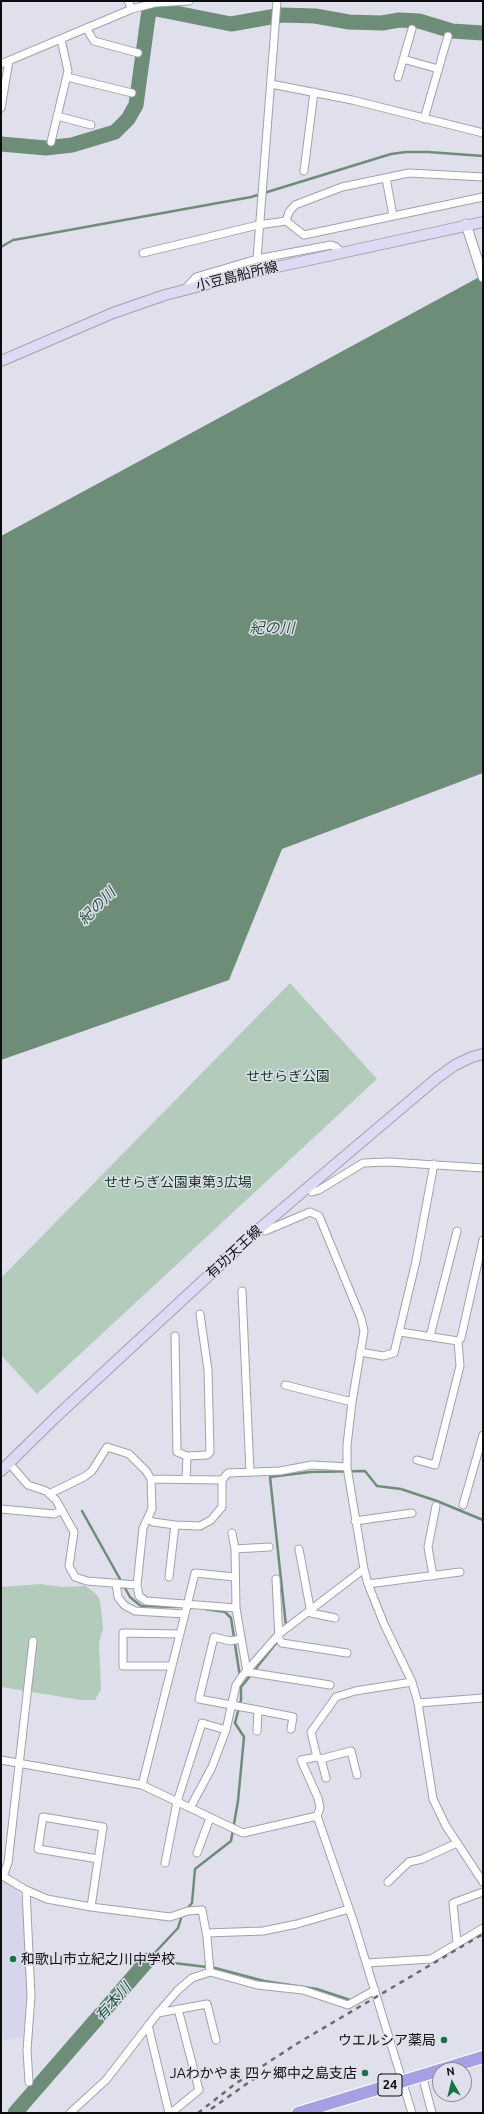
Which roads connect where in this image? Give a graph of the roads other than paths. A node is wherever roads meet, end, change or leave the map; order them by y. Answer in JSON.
{"nodes":[{"id":1,"x":128,"y":1,"type":"edge"},
{"id":2,"x":189,"y":1,"type":"edge"},
{"id":3,"x":277,"y":1,"type":"edge"},
{"id":4,"x":132,"y":9,"type":"junction"},
{"id":5,"x":86,"y":28,"type":"junction"},
{"id":6,"x":412,"y":29,"type":"dead end"},
{"id":7,"x":448,"y":36,"type":"dead end"},
{"id":8,"x":61,"y":39,"type":"junction"},
{"id":9,"x":138,"y":52,"type":"dead end"},
{"id":10,"x":403,"y":59,"type":"junction"},
{"id":11,"x":9,"y":61,"type":"junction"},
{"id":12,"x":1,"y":64,"type":"edge"},
{"id":13,"x":438,"y":69,"type":"junction"},
{"id":14,"x":398,"y":76,"type":"dead end"},
{"id":15,"x":67,"y":77,"type":"junction"},
{"id":16,"x":271,"y":84,"type":"junction"},
{"id":17,"x":314,"y":92,"type":"junction"},
{"id":18,"x":132,"y":93,"type":"dead end"},
{"id":19,"x":1,"y":108,"type":"edge"},
{"id":20,"x":57,"y":116,"type":"junction"},
{"id":21,"x":424,"y":119,"type":"junction"},
{"id":22,"x":91,"y":125,"type":"dead end"},
{"id":23,"x":483,"y":133,"type":"edge"},
{"id":24,"x":50,"y":142,"type":"dead end"},
{"id":25,"x":304,"y":171,"type":"dead end"},
{"id":26,"x":483,"y":177,"type":"edge"},
{"id":27,"x":386,"y":178,"type":"junction"},
{"id":28,"x":483,"y":198,"type":"edge"},
{"id":29,"x":393,"y":216,"type":"junction"},
{"id":30,"x":286,"y":221,"type":"junction"},
{"id":31,"x":483,"y":222,"type":"edge"},
{"id":32,"x":466,"y":224,"type":"junction"},
{"id":33,"x":258,"y":225,"type":"junction"},
{"id":34,"x":341,"y":252,"type":"junction"},
{"id":35,"x":143,"y":253,"type":"dead end"},
{"id":36,"x":256,"y":259,"type":"junction"},
{"id":37,"x":483,"y":277,"type":"edge"},
{"id":38,"x":185,"y":290,"type":"junction"},
{"id":39,"x":1,"y":361,"type":"edge"},
{"id":40,"x":483,"y":1054,"type":"edge"},
{"id":41,"x":434,"y":1164,"type":"junction"},
{"id":42,"x":483,"y":1168,"type":"edge"},
{"id":43,"x":312,"y":1192,"type":"dead end"},
{"id":44,"x":260,"y":1228,"type":"junction"},
{"id":45,"x":457,"y":1231,"type":"dead end"},
{"id":46,"x":483,"y":1240,"type":"edge"},
{"id":47,"x":242,"y":1291,"type":"dead end"},
{"id":48,"x":200,"y":1314,"type":"dead end"},
{"id":49,"x":400,"y":1332,"type":"junction"},
{"id":50,"x":175,"y":1336,"type":"dead end"},
{"id":51,"x":430,"y":1336,"type":"junction"},
{"id":52,"x":458,"y":1341,"type":"junction"},
{"id":53,"x":360,"y":1352,"type":"junction"},
{"id":54,"x":285,"y":1385,"type":"dead end"},
{"id":55,"x":352,"y":1402,"type":"junction"},
{"id":56,"x":483,"y":1435,"type":"edge"},
{"id":57,"x":187,"y":1456,"type":"junction"},
{"id":58,"x":416,"y":1460,"type":"dead end"},
{"id":59,"x":9,"y":1463,"type":"junction"},
{"id":60,"x":348,"y":1470,"type":"junction"},
{"id":61,"x":1,"y":1471,"type":"edge"},
{"id":62,"x":250,"y":1472,"type":"junction"},
{"id":63,"x":151,"y":1479,"type":"junction"},
{"id":64,"x":186,"y":1479,"type":"junction"},
{"id":65,"x":222,"y":1480,"type":"junction"},
{"id":66,"x":49,"y":1494,"type":"junction"},
{"id":67,"x":463,"y":1505,"type":"dead end"},
{"id":68,"x":436,"y":1506,"type":"dead end"},
{"id":69,"x":1,"y":1509,"type":"edge"},
{"id":70,"x":62,"y":1510,"type":"junction"},
{"id":71,"x":412,"y":1513,"type":"dead end"},
{"id":72,"x":148,"y":1519,"type":"junction"},
{"id":73,"x":355,"y":1521,"type":"junction"},
{"id":74,"x":175,"y":1525,"type":"junction"},
{"id":75,"x":232,"y":1534,"type":"dead end"},
{"id":76,"x":269,"y":1547,"type":"dead end"},
{"id":77,"x":235,"y":1549,"type":"junction"},
{"id":78,"x":299,"y":1549,"type":"dead end"},
{"id":79,"x":364,"y":1569,"type":"junction"},
{"id":80,"x":460,"y":1572,"type":"dead end"},
{"id":81,"x":169,"y":1576,"type":"dead end"},
{"id":82,"x":433,"y":1576,"type":"junction"},
{"id":83,"x":235,"y":1577,"type":"junction"},
{"id":84,"x":276,"y":1579,"type":"dead end"},
{"id":85,"x":117,"y":1583,"type":"junction"},
{"id":86,"x":368,"y":1584,"type":"junction"},
{"id":87,"x":134,"y":1585,"type":"junction"},
{"id":88,"x":236,"y":1608,"type":"junction"},
{"id":89,"x":186,"y":1609,"type":"junction"},
{"id":90,"x":309,"y":1610,"type":"junction"},
{"id":91,"x":335,"y":1618,"type":"dead end"},
{"id":92,"x":180,"y":1634,"type":"junction"},
{"id":93,"x":281,"y":1637,"type":"junction"},
{"id":94,"x":236,"y":1640,"type":"junction"},
{"id":95,"x":33,"y":1641,"type":"dead end"},
{"id":96,"x":347,"y":1653,"type":"dead end"},
{"id":97,"x":172,"y":1666,"type":"junction"},
{"id":98,"x":249,"y":1673,"type":"junction"},
{"id":99,"x":412,"y":1682,"type":"junction"},
{"id":100,"x":330,"y":1686,"type":"dead end"},
{"id":101,"x":483,"y":1698,"type":"edge"},
{"id":102,"x":418,"y":1703,"type":"junction"},
{"id":103,"x":237,"y":1706,"type":"junction"},
{"id":104,"x":258,"y":1710,"type":"junction"},
{"id":105,"x":292,"y":1729,"type":"dead end"},
{"id":106,"x":226,"y":1730,"type":"junction"},
{"id":107,"x":257,"y":1731,"type":"dead end"},
{"id":108,"x":319,"y":1758,"type":"junction"},
{"id":109,"x":1,"y":1760,"type":"edge"},
{"id":110,"x":19,"y":1764,"type":"junction"},
{"id":111,"x":357,"y":1775,"type":"dead end"},
{"id":112,"x":326,"y":1778,"type":"dead end"},
{"id":113,"x":142,"y":1785,"type":"junction"},
{"id":114,"x":177,"y":1802,"type":"junction"},
{"id":115,"x":190,"y":1808,"type":"junction"},
{"id":116,"x":317,"y":1816,"type":"junction"},
{"id":117,"x":210,"y":1818,"type":"junction"},
{"id":118,"x":457,"y":1843,"type":"junction"},
{"id":119,"x":197,"y":1853,"type":"dead end"},
{"id":120,"x":98,"y":1859,"type":"junction"},
{"id":121,"x":165,"y":1864,"type":"dead end"},
{"id":122,"x":2,"y":1876,"type":"edge"},
{"id":123,"x":388,"y":1882,"type":"dead end"},
{"id":124,"x":483,"y":1882,"type":"edge"},
{"id":125,"x":26,"y":1890,"type":"junction"},
{"id":126,"x":483,"y":1892,"type":"edge"},
{"id":127,"x":91,"y":1907,"type":"junction"},
{"id":128,"x":350,"y":1909,"type":"junction"},
{"id":129,"x":483,"y":1928,"type":"edge"},
{"id":130,"x":207,"y":1933,"type":"junction"},
{"id":131,"x":456,"y":1944,"type":"junction"},
{"id":132,"x":367,"y":1963,"type":"junction"},
{"id":133,"x":210,"y":1972,"type":"junction"},
{"id":134,"x":375,"y":1990,"type":"junction"},
{"id":135,"x":178,"y":2009,"type":"junction"},
{"id":136,"x":158,"y":2013,"type":"junction"},
{"id":137,"x":148,"y":2026,"type":"junction"},
{"id":138,"x":216,"y":2040,"type":"dead end"},
{"id":139,"x":483,"y":2057,"type":"edge"},
{"id":140,"x":422,"y":2075,"type":"junction"},
{"id":141,"x":403,"y":2081,"type":"junction"},
{"id":142,"x":29,"y":2082,"type":"dead end"},
{"id":143,"x":70,"y":2113,"type":"edge"},
{"id":144,"x":170,"y":2113,"type":"edge"},
{"id":145,"x":298,"y":2113,"type":"edge"},
{"id":146,"x":412,"y":2113,"type":"edge"},
{"id":147,"x":432,"y":2113,"type":"edge"}],
"edges":[{"from":1,"to":4,"type":"street"},
{"from":2,"to":4,"type":"street"},
{"from":3,"to":16,"type":"street"},
{"from":4,"to":5,"type":"street"},
{"from":5,"to":8,"type":"street"},
{"from":5,"to":9,"type":"street"},
{"from":6,"to":10,"type":"street"},
{"from":7,"to":13,"type":"street"},
{"from":8,"to":11,"type":"street"},
{"from":8,"to":15,"type":"street"},
{"from":10,"to":13,"type":"street"},
{"from":10,"to":14,"type":"street"},
{"from":11,"to":12,"type":"street"},
{"from":11,"to":19,"type":"street"},
{"from":13,"to":21,"type":"street"},
{"from":15,"to":18,"type":"street"},
{"from":15,"to":20,"type":"street"},
{"from":16,"to":17,"type":"street"},
{"from":16,"to":33,"type":"street"},
{"from":17,"to":21,"type":"street"},
{"from":17,"to":25,"type":"street"},
{"from":20,"to":22,"type":"street"},
{"from":20,"to":24,"type":"street"},
{"from":21,"to":23,"type":"street"},
{"from":26,"to":27,"type":"street"},
{"from":27,"to":29,"type":"street"},
{"from":27,"to":30,"type":"street"},
{"from":28,"to":29,"type":"street"},
{"from":29,"to":30,"type":"street"},
{"from":30,"to":33,"type":"street"},
{"from":31,"to":32,"type":"main road","name":"小豆島船所線"},
{"from":32,"to":34,"type":"main road","name":"小豆島船所線"},
{"from":32,"to":37,"type":"street"},
{"from":33,"to":35,"type":"street"},
{"from":33,"to":36,"type":"street"},
{"from":34,"to":36,"type":"street"},
{"from":34,"to":38,"type":"main road","name":"小豆島船所線"},
{"from":36,"to":38,"type":"street"},
{"from":38,"to":39,"type":"main road","name":"小豆島船所線"},
{"from":40,"to":44,"type":"main road","name":"有功天王線"},
{"from":41,"to":42,"type":"street"},
{"from":41,"to":43,"type":"street"},
{"from":41,"to":49,"type":"street"},
{"from":44,"to":53,"type":"street"},
{"from":44,"to":59,"type":"main road","name":"有功天王線"},
{"from":45,"to":51,"type":"street"},
{"from":46,"to":52,"type":"street"},
{"from":47,"to":62,"type":"street"},
{"from":48,"to":57,"type":"street"},
{"from":49,"to":51,"type":"street"},
{"from":49,"to":53,"type":"street"},
{"from":50,"to":57,"type":"street"},
{"from":51,"to":52,"type":"street"},
{"from":52,"to":58,"type":"street"},
{"from":53,"to":55,"type":"street"},
{"from":54,"to":55,"type":"street"},
{"from":55,"to":60,"type":"street"},
{"from":56,"to":67,"type":"street"},
{"from":57,"to":64,"type":"street"},
{"from":59,"to":61,"type":"main road","name":"有功天王線"},
{"from":59,"to":66,"type":"street"},
{"from":60,"to":62,"type":"street"},
{"from":60,"to":73,"type":"street"},
{"from":62,"to":65,"type":"street"},
{"from":63,"to":64,"type":"street"},
{"from":63,"to":66,"type":"street"},
{"from":63,"to":72,"type":"street"},
{"from":64,"to":65,"type":"street"},
{"from":65,"to":74,"type":"street"},
{"from":66,"to":70,"type":"street"},
{"from":68,"to":82,"type":"street"},
{"from":69,"to":70,"type":"street"},
{"from":70,"to":85,"type":"street"},
{"from":71,"to":73,"type":"street"},
{"from":72,"to":74,"type":"street"},
{"from":72,"to":87,"type":"street"},
{"from":73,"to":79,"type":"street"},
{"from":74,"to":81,"type":"street"},
{"from":75,"to":77,"type":"street"},
{"from":76,"to":77,"type":"street"},
{"from":77,"to":83,"type":"street"},
{"from":78,"to":90,"type":"street"},
{"from":79,"to":86,"type":"street"},
{"from":79,"to":90,"type":"street"},
{"from":80,"to":82,"type":"street"},
{"from":82,"to":86,"type":"street"},
{"from":83,"to":88,"type":"street"},
{"from":83,"to":89,"type":"street"},
{"from":84,"to":93,"type":"street"},
{"from":85,"to":87,"type":"street"},
{"from":85,"to":89,"type":"street"},
{"from":86,"to":99,"type":"street"},
{"from":87,"to":89,"type":"street"},
{"from":88,"to":89,"type":"street"},
{"from":88,"to":94,"type":"street"},
{"from":89,"to":92,"type":"street"},
{"from":90,"to":91,"type":"street"},
{"from":90,"to":93,"type":"street"},
{"from":92,"to":97,"type":"street"},
{"from":92,"to":97,"type":"street"},
{"from":93,"to":96,"type":"street"},
{"from":93,"to":98,"type":"street"},
{"from":94,"to":98,"type":"street"},
{"from":94,"to":103,"type":"street"},
{"from":95,"to":110,"type":"street"},
{"from":97,"to":113,"type":"street"},
{"from":98,"to":100,"type":"street"},
{"from":98,"to":103,"type":"street"},
{"from":99,"to":102,"type":"street"},
{"from":99,"to":108,"type":"street"},
{"from":101,"to":102,"type":"street"},
{"from":102,"to":118,"type":"street"},
{"from":103,"to":104,"type":"street"},
{"from":103,"to":106,"type":"street"},
{"from":104,"to":105,"type":"street"},
{"from":104,"to":107,"type":"street"},
{"from":106,"to":114,"type":"street"},
{"from":106,"to":115,"type":"street"},
{"from":108,"to":111,"type":"street"},
{"from":108,"to":112,"type":"street"},
{"from":108,"to":116,"type":"street"},
{"from":109,"to":110,"type":"street"},
{"from":110,"to":113,"type":"street"},
{"from":110,"to":122,"type":"street"},
{"from":113,"to":114,"type":"street"},
{"from":114,"to":115,"type":"street"},
{"from":114,"to":121,"type":"street"},
{"from":115,"to":117,"type":"street"},
{"from":116,"to":117,"type":"street"},
{"from":116,"to":128,"type":"street"},
{"from":117,"to":119,"type":"street"},
{"from":118,"to":123,"type":"street"},
{"from":118,"to":124,"type":"street"},
{"from":120,"to":120,"type":"street"},
{"from":120,"to":127,"type":"street"},
{"from":122,"to":125,"type":"street"},
{"from":125,"to":127,"type":"street"},
{"from":125,"to":142,"type":"street"},
{"from":126,"to":131,"type":"street"},
{"from":127,"to":130,"type":"street"},
{"from":128,"to":130,"type":"street"},
{"from":128,"to":132,"type":"street"},
{"from":129,"to":131,"type":"street"},
{"from":130,"to":133,"type":"street"},
{"from":131,"to":132,"type":"street"},
{"from":132,"to":134,"type":"street"},
{"from":133,"to":134,"type":"street"},
{"from":133,"to":136,"type":"street"},
{"from":134,"to":141,"type":"street"},
{"from":135,"to":136,"type":"street"},
{"from":135,"to":138,"type":"street"},
{"from":135,"to":144,"type":"street"},
{"from":136,"to":137,"type":"street"},
{"from":137,"to":143,"type":"street"},
{"from":137,"to":144,"type":"street"},
{"from":139,"to":140,"type":"highway","number":"24"},
{"from":140,"to":141,"type":"highway","number":"24"},
{"from":140,"to":147,"type":"street"},
{"from":141,"to":145,"type":"highway","number":"24"},
{"from":141,"to":146,"type":"street"}]}
